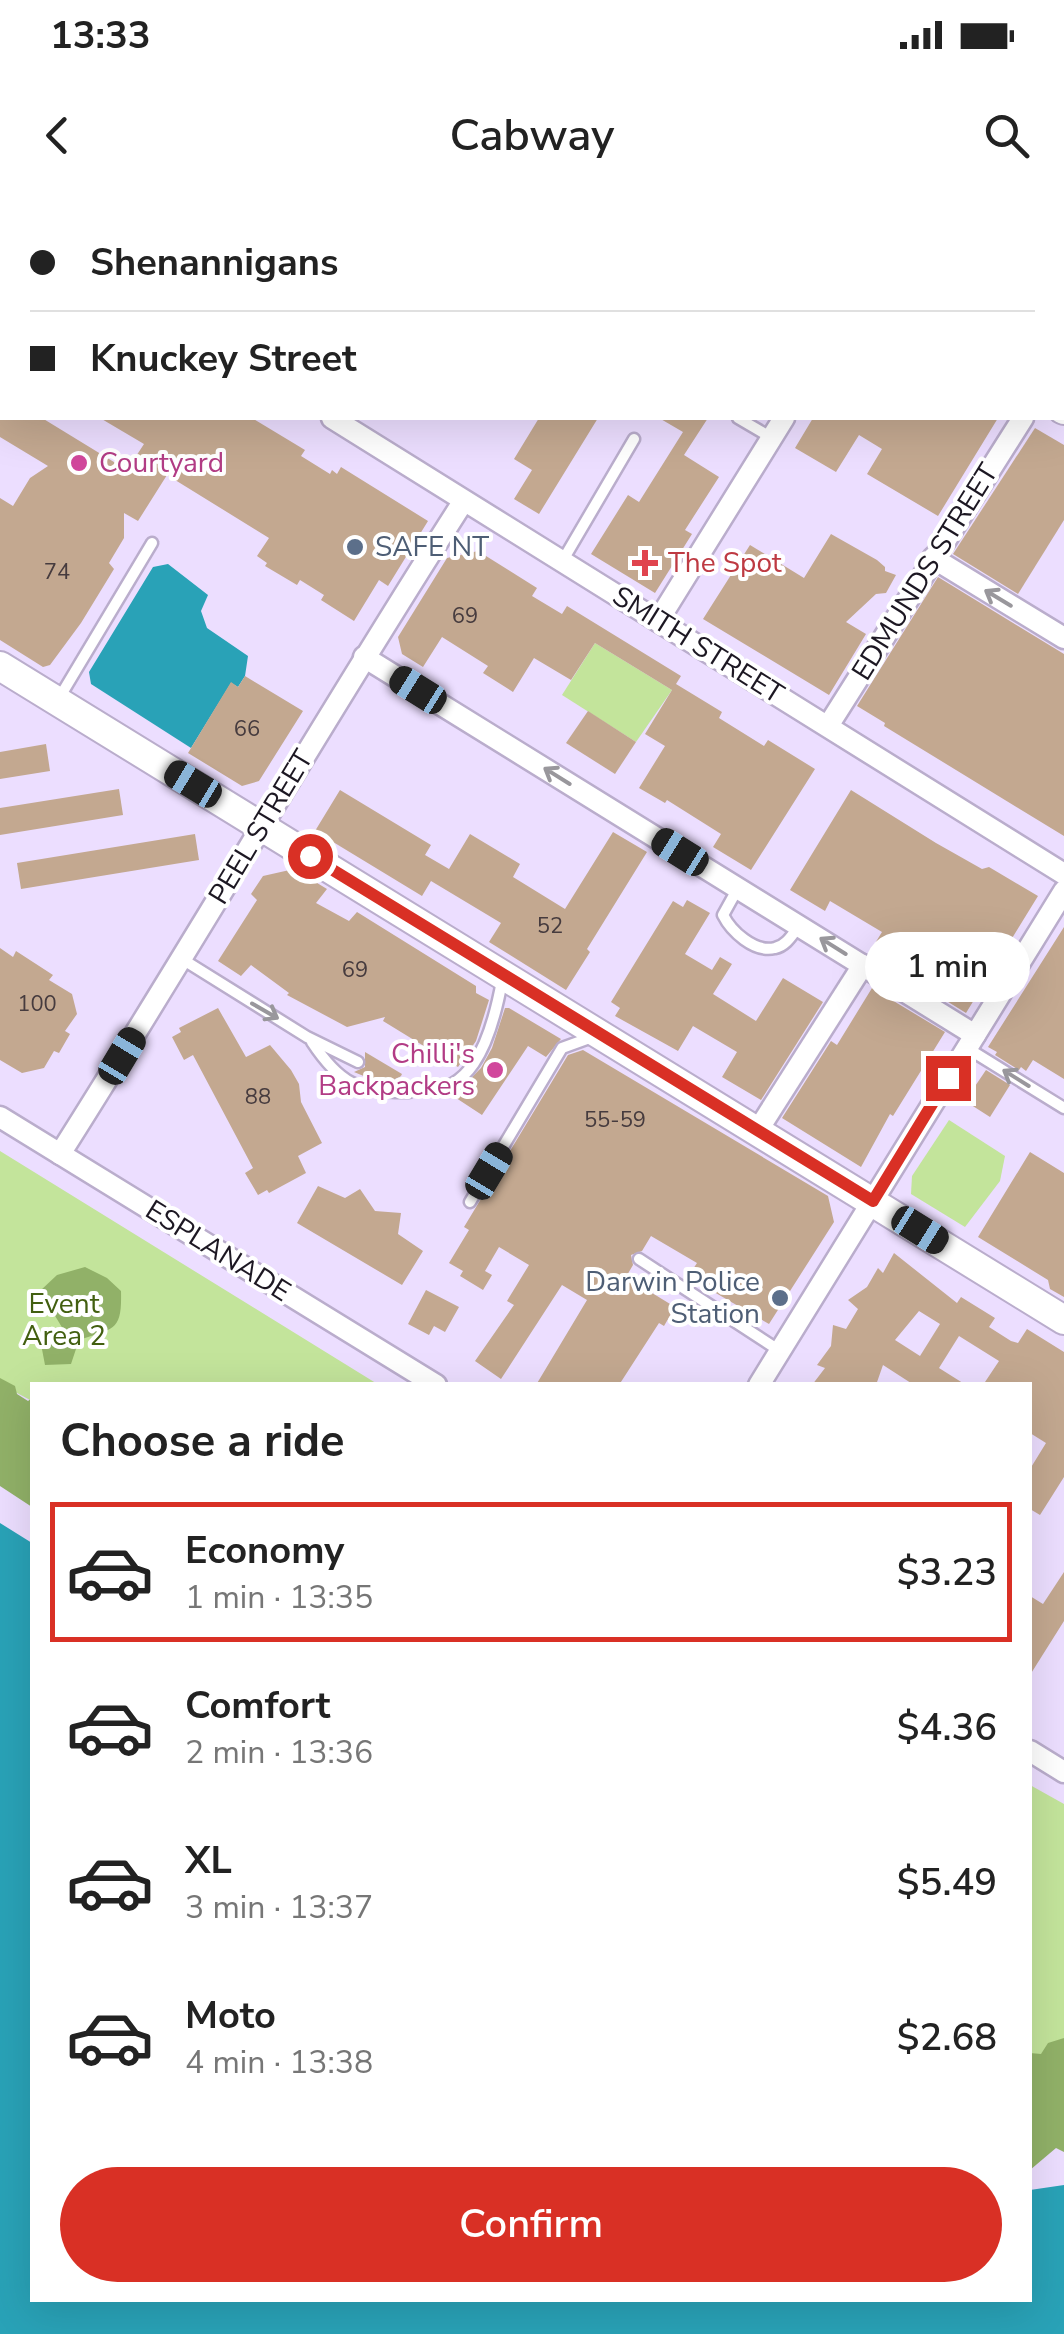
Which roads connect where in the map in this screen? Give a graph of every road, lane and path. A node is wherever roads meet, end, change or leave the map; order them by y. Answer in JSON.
{"nodes":[{"id":1,"x":335,"y":420,"type":"edge"},
{"id":2,"x":741,"y":420,"type":"edge"},
{"id":3,"x":783,"y":420,"type":"edge"},
{"id":4,"x":1022,"y":420,"type":"edge"},
{"id":5,"x":772,"y":438,"type":"junction"},
{"id":6,"x":634,"y":439,"type":"dead end"},
{"id":7,"x":463,"y":502,"type":"junction"},
{"id":8,"x":152,"y":543,"type":"dead end"},
{"id":9,"x":933,"y":558,"type":"junction"},
{"id":10,"x":563,"y":560,"type":"junction"},
{"id":11,"x":658,"y":621,"type":"junction"},
{"id":12,"x":1064,"y":638,"type":"edge"},
{"id":13,"x":364,"y":656,"type":"junction"},
{"id":14,"x":0,"y":666,"type":"edge"},
{"id":15,"x":57,"y":701,"type":"junction"},
{"id":16,"x":828,"y":726,"type":"junction"},
{"id":17,"x":262,"y":826,"type":"junction"},
{"id":18,"x":1064,"y":874,"type":"edge"},
{"id":19,"x":738,"y":888,"type":"junction"},
{"id":20,"x":1064,"y":890,"type":"edge"},
{"id":21,"x":799,"y":926,"type":"junction"},
{"id":22,"x":182,"y":959,"type":"junction"},
{"id":23,"x":863,"y":965,"type":"junction"},
{"id":24,"x":503,"y":976,"type":"junction"},
{"id":25,"x":601,"y":1034,"type":"junction"},
{"id":26,"x":307,"y":1038,"type":"junction"},
{"id":27,"x":971,"y":1041,"type":"junction"},
{"id":28,"x":358,"y":1062,"type":"dead end"},
{"id":29,"x":399,"y":1085,"type":"dead end"},
{"id":30,"x":426,"y":1092,"type":"junction"},
{"id":31,"x":1064,"y":1108,"type":"edge"},
{"id":32,"x":0,"y":1116,"type":"edge"},
{"id":33,"x":758,"y":1130,"type":"junction"},
{"id":34,"x":60,"y":1154,"type":"junction"},
{"id":35,"x":873,"y":1201,"type":"junction"},
{"id":36,"x":470,"y":1202,"type":"dead end"},
{"id":37,"x":639,"y":1259,"type":"dead end"},
{"id":38,"x":1064,"y":1320,"type":"edge"},
{"id":39,"x":780,"y":1351,"type":"junction"},
{"id":40,"x":431,"y":1382,"type":"edge"},
{"id":41,"x":761,"y":1382,"type":"edge"},
{"id":42,"x":1032,"y":1752,"type":"edge"},
{"id":43,"x":1064,"y":1772,"type":"edge"}],
"edges":[{"from":1,"to":7,"type":"street","name":"SMITH STREET"},
{"from":2,"to":5,"type":"lane"},
{"from":3,"to":5,"type":"street"},
{"from":4,"to":9,"type":"street","name":"EDMUNDS STREET"},
{"from":5,"to":11,"type":"street"},
{"from":6,"to":10,"type":"lane"},
{"from":7,"to":10,"type":"street","name":"SMITH STREET"},
{"from":7,"to":13,"type":"street","name":"PEEL STREET"},
{"from":8,"to":15,"type":"lane"},
{"from":12,"to":9,"type":"street","one_way":true},
{"from":9,"to":16,"type":"street","name":"EDMUNDS STREET"},
{"from":10,"to":11,"type":"street","name":"SMITH STREET"},
{"from":11,"to":16,"type":"street","name":"SMITH STREET"},
{"from":13,"to":17,"type":"street","name":"PEEL STREET"},
{"from":19,"to":13,"type":"street","one_way":true},
{"from":14,"to":15,"type":"street"},
{"from":15,"to":17,"type":"street"},
{"from":16,"to":18,"type":"street","name":"SMITH STREET"},
{"from":17,"to":22,"type":"street","name":"PEEL STREET"},
{"from":17,"to":24,"type":"street"},
{"from":19,"to":21,"type":"street"},
{"from":19,"to":21,"type":"lane"},
{"from":20,"to":27,"type":"street"},
{"from":23,"to":21,"type":"street","one_way":true},
{"from":22,"to":26,"type":"lane","one_way":true},
{"from":22,"to":34,"type":"street","name":"PEEL STREET"},
{"from":23,"to":27,"type":"street"},
{"from":23,"to":33,"type":"street"},
{"from":24,"to":25,"type":"street"},
{"from":24,"to":30,"type":"lane"},
{"from":25,"to":33,"type":"street"},
{"from":25,"to":36,"type":"lane"},
{"from":26,"to":28,"type":"lane"},
{"from":26,"to":30,"type":"lane"},
{"from":31,"to":27,"type":"lane","one_way":true},
{"from":27,"to":35,"type":"street"},
{"from":29,"to":30,"type":"lane"},
{"from":32,"to":34,"type":"street","name":"ESPLANADE"},
{"from":33,"to":35,"type":"street"},
{"from":34,"to":40,"type":"street","name":"ESPLANADE"},
{"from":35,"to":38,"type":"street"},
{"from":35,"to":39,"type":"street"},
{"from":37,"to":39,"type":"lane"},
{"from":39,"to":41,"type":"street"},
{"from":42,"to":43,"type":"street"}]}
